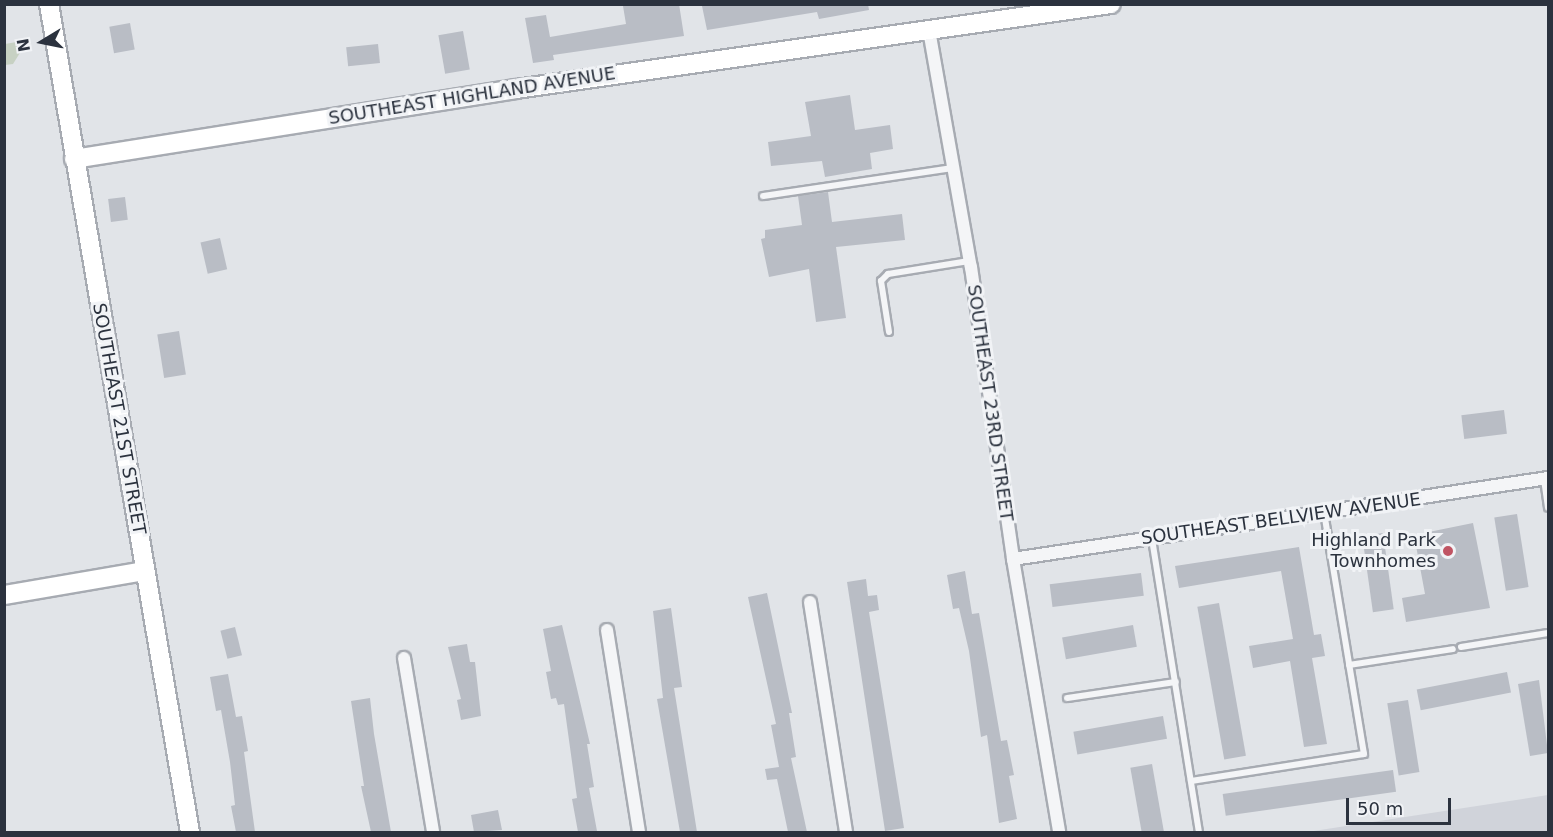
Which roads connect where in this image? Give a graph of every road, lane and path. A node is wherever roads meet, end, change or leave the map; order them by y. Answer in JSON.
{"nodes":[{"id":1,"x":49,"y":4,"type":"edge"},
{"id":2,"x":1112,"y":4,"type":"edge"},
{"id":3,"x":929,"y":30,"type":"junction"},
{"id":4,"x":75,"y":159,"type":"junction"},
{"id":5,"x":954,"y":167,"type":"junction"},
{"id":6,"x":763,"y":196,"type":"dead end"},
{"id":7,"x":970,"y":261,"type":"junction"},
{"id":8,"x":889,"y":332,"type":"dead end"},
{"id":9,"x":1546,"y":479,"type":"edge"},
{"id":10,"x":1548,"y":508,"type":"edge"},
{"id":11,"x":1324,"y":513,"type":"junction"},
{"id":12,"x":1152,"y":538,"type":"junction"},
{"id":13,"x":1013,"y":559,"type":"junction"},
{"id":14,"x":146,"y":570,"type":"junction"},
{"id":15,"x":4,"y":595,"type":"edge"},
{"id":16,"x":810,"y":602,"type":"dead end"},
{"id":17,"x":607,"y":630,"type":"dead end"},
{"id":18,"x":1548,"y":633,"type":"edge"},
{"id":19,"x":1461,"y":647,"type":"dead end"},
{"id":20,"x":1453,"y":649,"type":"dead end"},
{"id":21,"x":404,"y":658,"type":"dead end"},
{"id":22,"x":1349,"y":665,"type":"junction"},
{"id":23,"x":1176,"y":682,"type":"junction"},
{"id":24,"x":1067,"y":698,"type":"dead end"},
{"id":25,"x":1191,"y":781,"type":"junction"},
{"id":26,"x":190,"y":832,"type":"edge"},
{"id":27,"x":433,"y":832,"type":"edge"},
{"id":28,"x":639,"y":832,"type":"edge"},
{"id":29,"x":846,"y":832,"type":"edge"},
{"id":30,"x":1059,"y":832,"type":"edge"},
{"id":31,"x":1199,"y":832,"type":"edge"}],
"edges":[{"from":1,"to":4,"type":"street","name":"SOUTHEAST 21ST STREET"},
{"from":2,"to":3,"type":"street"},
{"from":3,"to":4,"type":"street","name":"SOUTHEAST HIGHLAND AVENUE"},
{"from":3,"to":5,"type":"street","name":"SOUTHEAST 23RD STREET"},
{"from":4,"to":14,"type":"street","name":"SOUTHEAST 21ST STREET"},
{"from":5,"to":6,"type":"lane"},
{"from":5,"to":7,"type":"street","name":"SOUTHEAST 23RD STREET"},
{"from":7,"to":8,"type":"lane"},
{"from":7,"to":13,"type":"street","name":"SOUTHEAST 23RD STREET"},
{"from":9,"to":10,"type":"lane"},
{"from":9,"to":11,"type":"street","name":"SOUTHEAST BELLVIEW AVENUE"},
{"from":11,"to":12,"type":"street","name":"SOUTHEAST BELLVIEW AVENUE"},
{"from":11,"to":22,"type":"lane"},
{"from":12,"to":13,"type":"street","name":"SOUTHEAST BELLVIEW AVENUE"},
{"from":12,"to":23,"type":"lane"},
{"from":13,"to":30,"type":"street","name":"SOUTHEAST 23RD STREET"},
{"from":14,"to":15,"type":"street"},
{"from":14,"to":26,"type":"street","name":"SOUTHEAST 21ST STREET"},
{"from":16,"to":29,"type":"street"},
{"from":17,"to":28,"type":"street"},
{"from":18,"to":19,"type":"lane"},
{"from":20,"to":22,"type":"lane"},
{"from":21,"to":27,"type":"street"},
{"from":22,"to":25,"type":"lane"},
{"from":23,"to":24,"type":"lane"},
{"from":23,"to":25,"type":"lane"},
{"from":25,"to":31,"type":"lane"}]}
